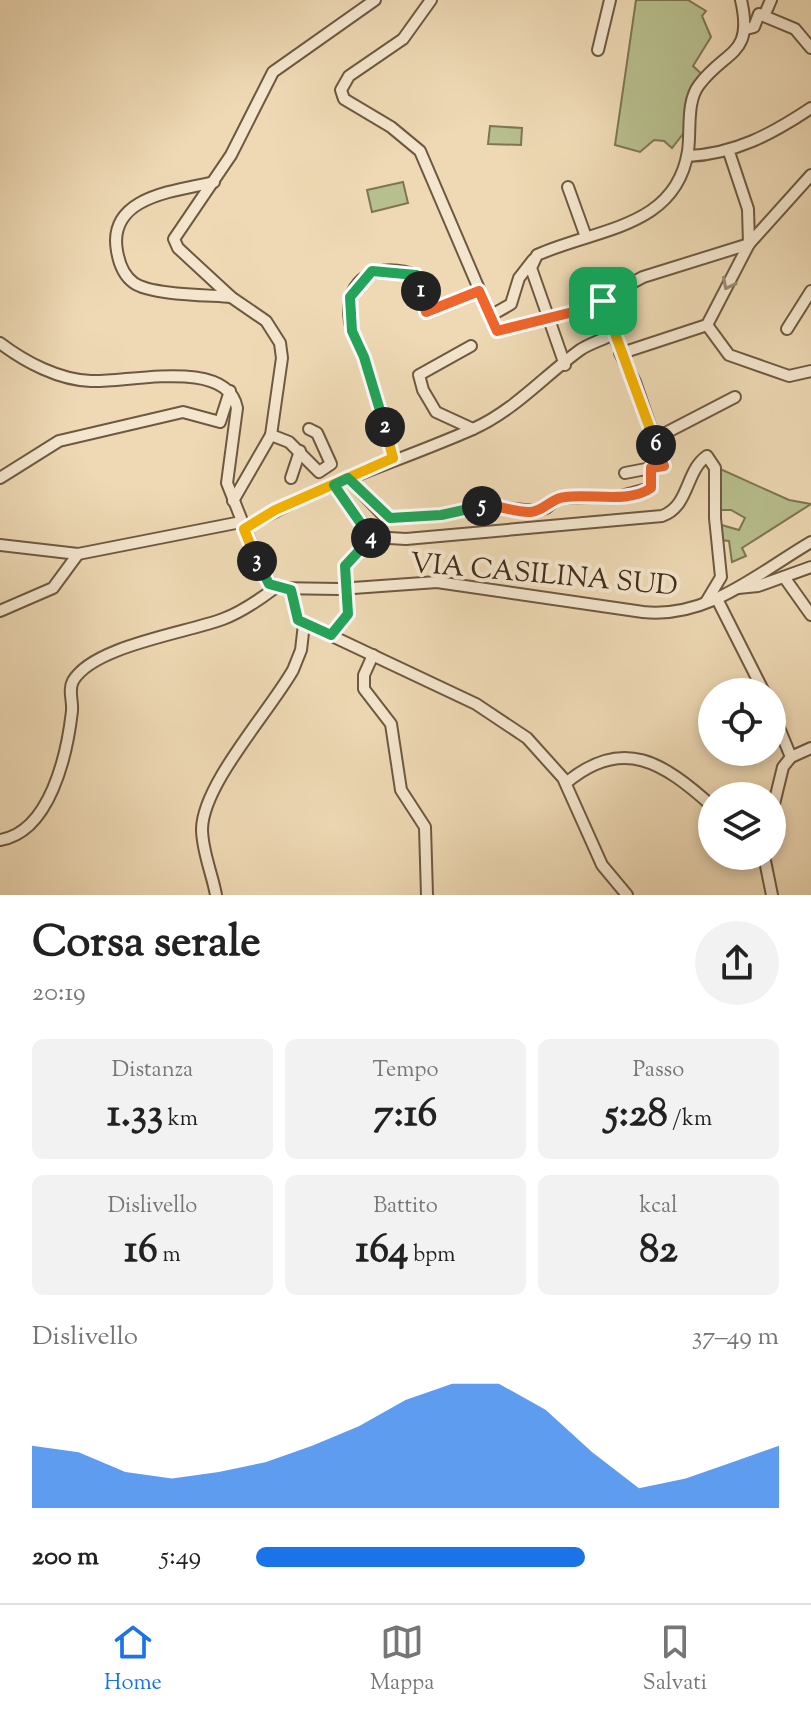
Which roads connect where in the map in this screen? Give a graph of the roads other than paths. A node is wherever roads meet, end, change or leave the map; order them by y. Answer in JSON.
{"nodes":[{"id":1,"x":375,"y":0,"type":"edge"},
{"id":2,"x":431,"y":0,"type":"edge"},
{"id":3,"x":741,"y":0,"type":"edge"},
{"id":4,"x":771,"y":0,"type":"edge"},
{"id":5,"x":610,"y":2,"type":"edge"},
{"id":6,"x":764,"y":16,"type":"junction"},
{"id":7,"x":746,"y":29,"type":"junction"},
{"id":8,"x":811,"y":48,"type":"edge"},
{"id":9,"x":598,"y":50,"type":"dead end"},
{"id":10,"x":811,"y":108,"type":"edge"},
{"id":11,"x":729,"y":152,"type":"junction"},
{"id":12,"x":688,"y":156,"type":"junction"},
{"id":13,"x":811,"y":175,"type":"edge"},
{"id":14,"x":214,"y":182,"type":"junction"},
{"id":15,"x":568,"y":187,"type":"dead end"},
{"id":16,"x":586,"y":237,"type":"junction"},
{"id":17,"x":749,"y":244,"type":"junction"},
{"id":18,"x":537,"y":255,"type":"junction"},
{"id":19,"x":479,"y":291,"type":"junction"},
{"id":20,"x":811,"y":291,"type":"edge"},
{"id":21,"x":231,"y":297,"type":"junction"},
{"id":22,"x":603,"y":301,"type":"junction"},
{"id":23,"x":490,"y":316,"type":"junction"},
{"id":24,"x":547,"y":320,"type":"junction"},
{"id":25,"x":707,"y":325,"type":"junction"},
{"id":26,"x":787,"y":329,"type":"dead end"},
{"id":27,"x":613,"y":334,"type":"junction"},
{"id":28,"x":0,"y":343,"type":"edge"},
{"id":29,"x":471,"y":346,"type":"dead end"},
{"id":30,"x":620,"y":353,"type":"junction"},
{"id":31,"x":565,"y":365,"type":"junction"},
{"id":32,"x":811,"y":371,"type":"edge"},
{"id":33,"x":230,"y":391,"type":"junction"},
{"id":34,"x":735,"y":397,"type":"dead end"},
{"id":35,"x":309,"y":429,"type":"dead end"},
{"id":36,"x":473,"y":429,"type":"junction"},
{"id":37,"x":271,"y":435,"type":"junction"},
{"id":38,"x":654,"y":439,"type":"junction"},
{"id":39,"x":300,"y":451,"type":"junction"},
{"id":40,"x":393,"y":458,"type":"junction"},
{"id":41,"x":651,"y":468,"type":"junction"},
{"id":42,"x":625,"y":473,"type":"dead end"},
{"id":43,"x":0,"y":478,"type":"edge"},
{"id":44,"x":291,"y":478,"type":"dead end"},
{"id":45,"x":348,"y":478,"type":"junction"},
{"id":46,"x":334,"y":485,"type":"junction"},
{"id":47,"x":233,"y":501,"type":"junction"},
{"id":48,"x":243,"y":525,"type":"junction"},
{"id":49,"x":372,"y":537,"type":"junction"},
{"id":50,"x":811,"y":542,"type":"edge"},
{"id":51,"x":0,"y":545,"type":"edge"},
{"id":52,"x":78,"y":554,"type":"junction"},
{"id":53,"x":811,"y":567,"type":"edge"},
{"id":54,"x":784,"y":577,"type":"junction"},
{"id":55,"x":275,"y":588,"type":"junction"},
{"id":56,"x":736,"y":588,"type":"junction"},
{"id":57,"x":346,"y":589,"type":"junction"},
{"id":58,"x":291,"y":590,"type":"junction"},
{"id":59,"x":717,"y":599,"type":"junction"},
{"id":60,"x":702,"y":606,"type":"junction"},
{"id":61,"x":0,"y":611,"type":"edge"},
{"id":62,"x":811,"y":615,"type":"edge"},
{"id":63,"x":304,"y":624,"type":"junction"},
{"id":64,"x":331,"y":635,"type":"junction"},
{"id":65,"x":373,"y":655,"type":"junction"},
{"id":66,"x":757,"y":678,"type":"edge"},
{"id":67,"x":786,"y":745,"type":"edge"},
{"id":68,"x":811,"y":748,"type":"edge"},
{"id":69,"x":791,"y":757,"type":"junction"},
{"id":70,"x":780,"y":782,"type":"edge"},
{"id":71,"x":566,"y":783,"type":"junction"},
{"id":72,"x":698,"y":795,"type":"edge"},
{"id":73,"x":0,"y":840,"type":"edge"},
{"id":74,"x":767,"y":870,"type":"edge"},
{"id":75,"x":216,"y":895,"type":"edge"},
{"id":76,"x":427,"y":895,"type":"edge"},
{"id":77,"x":627,"y":895,"type":"edge"},
{"id":78,"x":772,"y":895,"type":"edge"}],
"edges":[{"from":1,"to":14,"type":"street"},
{"from":2,"to":19,"type":"street"},
{"from":3,"to":7,"type":"street"},
{"from":4,"to":6,"type":"street"},
{"from":5,"to":9,"type":"street"},
{"from":6,"to":7,"type":"street"},
{"from":6,"to":8,"type":"street"},
{"from":7,"to":12,"type":"street"},
{"from":10,"to":11,"type":"street"},
{"from":11,"to":12,"type":"street"},
{"from":11,"to":17,"type":"street"},
{"from":12,"to":16,"type":"street"},
{"from":13,"to":17,"type":"street"},
{"from":14,"to":21,"type":"street"},
{"from":14,"to":21,"type":"street"},
{"from":15,"to":16,"type":"street"},
{"from":16,"to":18,"type":"street"},
{"from":17,"to":22,"type":"street"},
{"from":17,"to":25,"type":"street","one_way":true},
{"from":18,"to":23,"type":"street"},
{"from":18,"to":24,"type":"street"},
{"from":19,"to":23,"type":"street"},
{"from":19,"to":40,"type":"street"},
{"from":20,"to":26,"type":"street"},
{"from":21,"to":37,"type":"street"},
{"from":22,"to":24,"type":"street"},
{"from":22,"to":27,"type":"street"},
{"from":23,"to":24,"type":"street"},
{"from":24,"to":31,"type":"street"},
{"from":25,"to":30,"type":"street"},
{"from":25,"to":32,"type":"street"},
{"from":27,"to":30,"type":"street"},
{"from":27,"to":31,"type":"street"},
{"from":28,"to":33,"type":"street"},
{"from":29,"to":36,"type":"street"},
{"from":30,"to":38,"type":"street"},
{"from":31,"to":36,"type":"street"},
{"from":33,"to":43,"type":"street"},
{"from":33,"to":47,"type":"street"},
{"from":34,"to":38,"type":"street"},
{"from":35,"to":39,"type":"street"},
{"from":36,"to":40,"type":"street"},
{"from":37,"to":39,"type":"street"},
{"from":37,"to":47,"type":"street"},
{"from":38,"to":41,"type":"street"},
{"from":39,"to":44,"type":"street"},
{"from":40,"to":45,"type":"street"},
{"from":41,"to":42,"type":"street"},
{"from":41,"to":45,"type":"street"},
{"from":45,"to":46,"type":"street"},
{"from":46,"to":48,"type":"street"},
{"from":46,"to":49,"type":"street"},
{"from":47,"to":48,"type":"street"},
{"from":48,"to":52,"type":"street"},
{"from":48,"to":55,"type":"street"},
{"from":49,"to":57,"type":"street"},
{"from":49,"to":60,"type":"street"},
{"from":50,"to":56,"type":"street","name":"VIA CASILINA SUD"},
{"from":51,"to":52,"type":"street"},
{"from":52,"to":61,"type":"street"},
{"from":53,"to":54,"type":"street"},
{"from":54,"to":56,"type":"street"},
{"from":54,"to":62,"type":"street"},
{"from":55,"to":58,"type":"street","name":"VIA CASILINA SUD"},
{"from":55,"to":73,"type":"street"},
{"from":56,"to":59,"type":"street","name":"VIA CASILINA SUD"},
{"from":57,"to":58,"type":"street","name":"VIA CASILINA SUD"},
{"from":57,"to":60,"type":"street","name":"VIA CASILINA SUD"},
{"from":57,"to":64,"type":"street"},
{"from":58,"to":63,"type":"street"},
{"from":59,"to":60,"type":"street","name":"VIA CASILINA SUD"},
{"from":59,"to":66,"type":"street"},
{"from":63,"to":64,"type":"street"},
{"from":63,"to":75,"type":"street"},
{"from":64,"to":65,"type":"street"},
{"from":65,"to":71,"type":"street"},
{"from":65,"to":76,"type":"street"},
{"from":67,"to":69,"type":"street"},
{"from":68,"to":69,"type":"street"},
{"from":69,"to":70,"type":"street"},
{"from":71,"to":72,"type":"street"},
{"from":71,"to":77,"type":"street"},
{"from":74,"to":78,"type":"street"}]}
